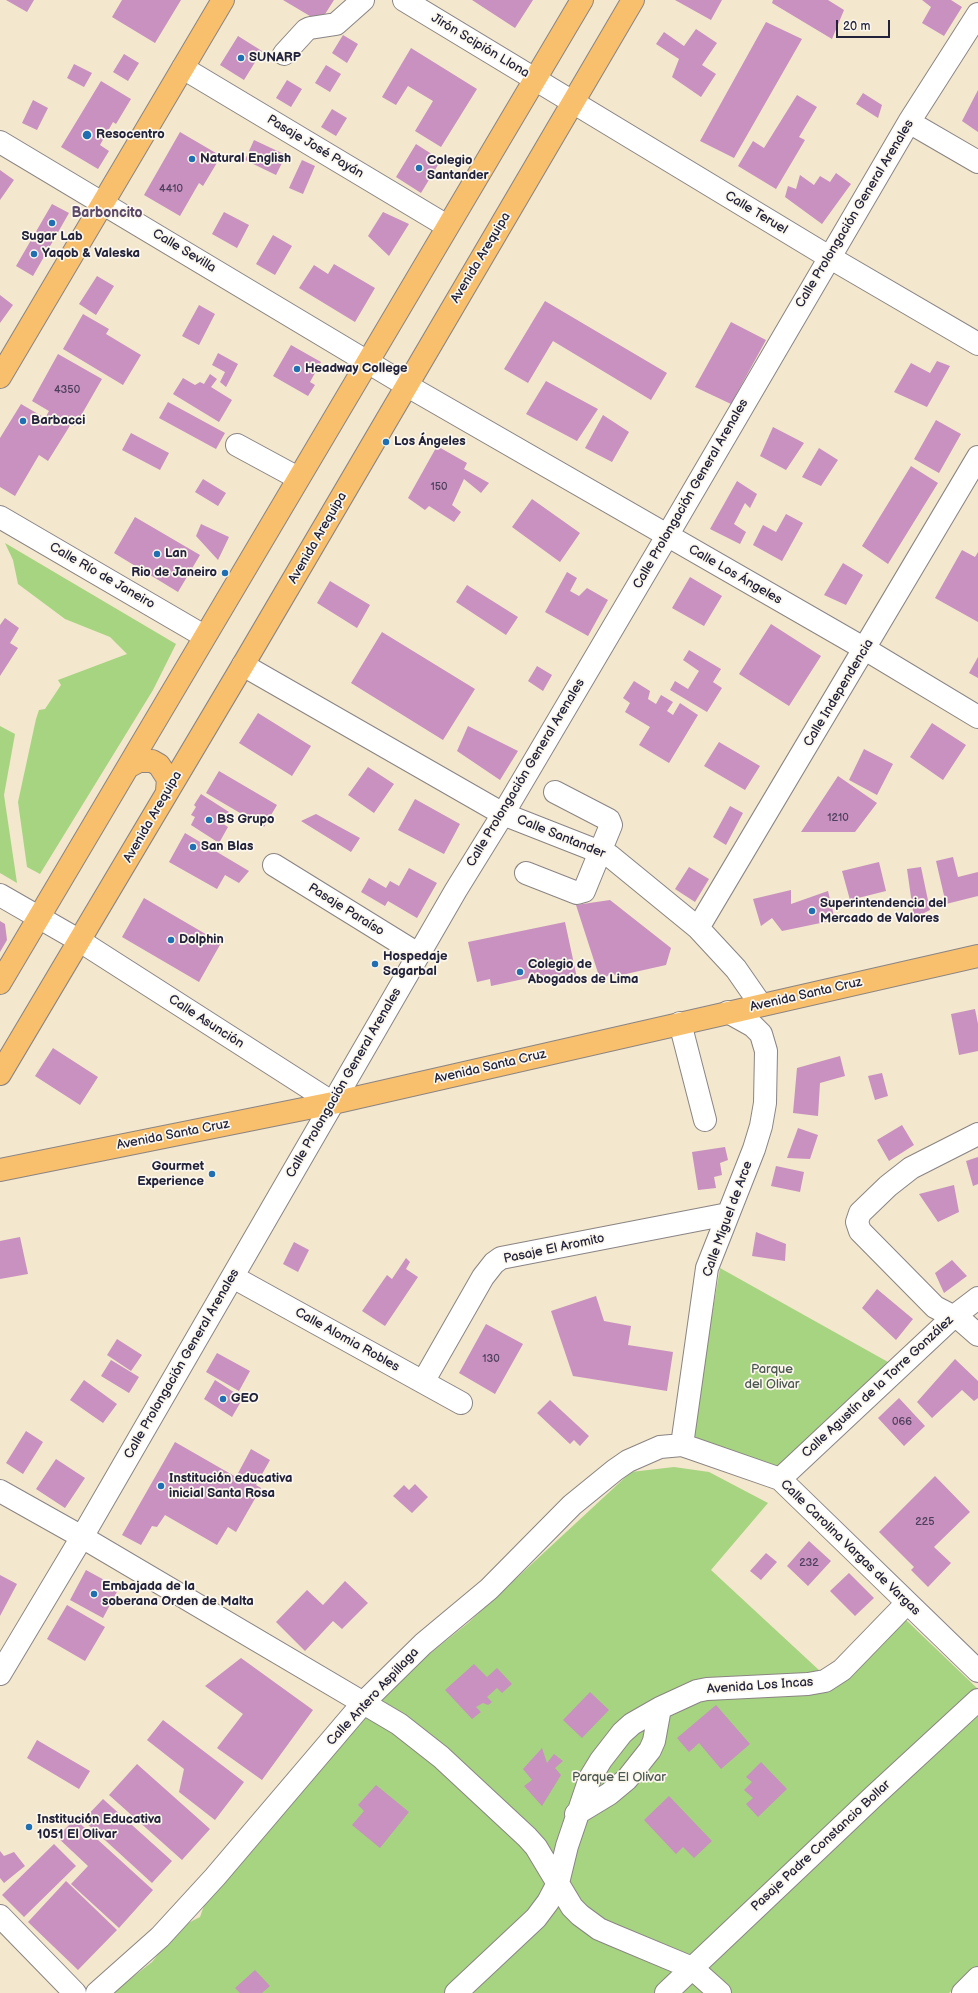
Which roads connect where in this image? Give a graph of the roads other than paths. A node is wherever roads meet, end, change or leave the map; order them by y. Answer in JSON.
{"nodes":[{"id":1,"x":223,"y":0,"type":"edge"},
{"id":2,"x":363,"y":0,"type":"edge"},
{"id":3,"x":404,"y":0,"type":"edge"},
{"id":4,"x":582,"y":0,"type":"edge"},
{"id":5,"x":633,"y":0,"type":"edge"},
{"id":6,"x":978,"y":14,"type":"edge"},
{"id":7,"x":284,"y":54,"type":"dead end"},
{"id":8,"x":183,"y":68,"type":"junction"},
{"id":9,"x":535,"y":80,"type":"junction"},
{"id":10,"x":574,"y":102,"type":"junction"},
{"id":11,"x":909,"y":122,"type":"junction"},
{"id":12,"x":0,"y":142,"type":"edge"},
{"id":13,"x":978,"y":162,"type":"edge"},
{"id":14,"x":103,"y":203,"type":"junction"},
{"id":15,"x":447,"y":226,"type":"junction"},
{"id":16,"x":829,"y":257,"type":"junction"},
{"id":17,"x":978,"y":344,"type":"edge"},
{"id":18,"x":367,"y":362,"type":"junction"},
{"id":19,"x":0,"y":377,"type":"edge"},
{"id":20,"x":406,"y":385,"type":"junction"},
{"id":21,"x":237,"y":445,"type":"dead end"},
{"id":22,"x":978,"y":457,"type":"edge"},
{"id":23,"x":298,"y":478,"type":"junction"},
{"id":24,"x":0,"y":516,"type":"edge"},
{"id":25,"x":667,"y":536,"type":"junction"},
{"id":26,"x":204,"y":636,"type":"junction"},
{"id":27,"x":865,"y":649,"type":"junction"},
{"id":28,"x":243,"y":665,"type":"junction"},
{"id":29,"x":978,"y":717,"type":"edge"},
{"id":30,"x":128,"y":767,"type":"junction"},
{"id":31,"x":167,"y":791,"type":"junction"},
{"id":32,"x":555,"y":792,"type":"dead end"},
{"id":33,"x":503,"y":814,"type":"junction"},
{"id":34,"x":600,"y":852,"type":"junction"},
{"id":35,"x":274,"y":865,"type":"dead end"},
{"id":36,"x":526,"y":873,"type":"dead end"},
{"id":37,"x":0,"y":895,"type":"edge"},
{"id":38,"x":38,"y":918,"type":"junction"},
{"id":39,"x":698,"y":928,"type":"junction"},
{"id":40,"x":80,"y":942,"type":"junction"},
{"id":41,"x":418,"y":954,"type":"junction"},
{"id":42,"x":978,"y":956,"type":"edge"},
{"id":43,"x":0,"y":983,"type":"edge"},
{"id":44,"x":760,"y":1005,"type":"junction"},
{"id":45,"x":728,"y":1012,"type":"junction"},
{"id":46,"x":680,"y":1023,"type":"junction"},
{"id":47,"x":0,"y":1074,"type":"edge"},
{"id":48,"x":333,"y":1103,"type":"junction"},
{"id":49,"x":705,"y":1120,"type":"dead end"},
{"id":50,"x":978,"y":1134,"type":"edge"},
{"id":51,"x":0,"y":1170,"type":"edge"},
{"id":52,"x":728,"y":1214,"type":"junction"},
{"id":53,"x":232,"y":1277,"type":"junction"},
{"id":54,"x":978,"y":1298,"type":"edge"},
{"id":55,"x":953,"y":1317,"type":"junction"},
{"id":56,"x":978,"y":1335,"type":"edge"},
{"id":57,"x":423,"y":1382,"type":"junction"},
{"id":58,"x":460,"y":1403,"type":"dead end"},
{"id":59,"x":682,"y":1445,"type":"junction"},
{"id":60,"x":780,"y":1479,"type":"junction"},
{"id":61,"x":0,"y":1491,"type":"edge"},
{"id":62,"x":82,"y":1537,"type":"junction"},
{"id":63,"x":907,"y":1603,"type":"junction"},
{"id":64,"x":978,"y":1671,"type":"edge"},
{"id":65,"x":0,"y":1674,"type":"edge"},
{"id":66,"x":978,"y":1700,"type":"edge"},
{"id":67,"x":364,"y":1702,"type":"junction"},
{"id":68,"x":660,"y":1708,"type":"junction"},
{"id":69,"x":576,"y":1814,"type":"junction"},
{"id":70,"x":558,"y":1883,"type":"junction"},
{"id":71,"x":0,"y":1916,"type":"edge"},
{"id":72,"x":692,"y":1968,"type":"junction"},
{"id":73,"x":978,"y":1978,"type":"edge"},
{"id":74,"x":75,"y":1993,"type":"edge"},
{"id":75,"x":97,"y":1993,"type":"edge"},
{"id":76,"x":456,"y":1993,"type":"edge"},
{"id":77,"x":666,"y":1993,"type":"edge"},
{"id":78,"x":720,"y":1993,"type":"edge"},
{"id":79,"x":963,"y":1993,"type":"edge"}],
"edges":[{"from":1,"to":8,"type":"main road"},
{"from":2,"to":7,"type":"street"},
{"from":3,"to":9,"type":"street","name":"Jirón Scipión Llona"},
{"from":4,"to":9,"type":"main road"},
{"from":5,"to":10,"type":"main road","name":"Avenida Arequipa"},
{"from":6,"to":11,"type":"street","name":"Calle Prolongación General Arenales"},
{"from":8,"to":14,"type":"main road"},
{"from":8,"to":15,"type":"street","name":"Pasaje José Payán"},
{"from":9,"to":10,"type":"street","name":"Calle Teruel"},
{"from":9,"to":15,"type":"main road"},
{"from":10,"to":16,"type":"street","name":"Calle Teruel"},
{"from":10,"to":20,"type":"main road","name":"Avenida Arequipa"},
{"from":11,"to":13,"type":"street"},
{"from":11,"to":16,"type":"street","name":"Calle Prolongación General Arenales"},
{"from":12,"to":14,"type":"street","name":"Calle Sevilla"},
{"from":14,"to":18,"type":"street","name":"Calle Sevilla"},
{"from":14,"to":19,"type":"main road"},
{"from":15,"to":18,"type":"main road"},
{"from":16,"to":17,"type":"street","name":"Calle Teruel"},
{"from":16,"to":25,"type":"street","name":"Calle Prolongación General Arenales"},
{"from":18,"to":20,"type":"street","name":"Calle Los Ángeles"},
{"from":18,"to":23,"type":"main road"},
{"from":20,"to":25,"type":"street","name":"Calle Los Ángeles"},
{"from":20,"to":28,"type":"main road","name":"Avenida Arequipa"},
{"from":21,"to":23,"type":"street"},
{"from":22,"to":27,"type":"street","name":"Calle Independencia"},
{"from":23,"to":26,"type":"main road"},
{"from":24,"to":26,"type":"street","name":"Calle Río de Janeiro"},
{"from":25,"to":27,"type":"street","name":"Calle Los Ángeles"},
{"from":25,"to":33,"type":"street","name":"Calle Prolongación General Arenales"},
{"from":26,"to":30,"type":"main road"},
{"from":27,"to":29,"type":"street","name":"Calle Los Ángeles"},
{"from":27,"to":39,"type":"street","name":"Calle Independencia"},
{"from":28,"to":31,"type":"main road","name":"Avenida Arequipa"},
{"from":28,"to":33,"type":"street","name":"Calle Santander"},
{"from":30,"to":31,"type":"main road"},
{"from":30,"to":38,"type":"main road"},
{"from":31,"to":40,"type":"main road","name":"Avenida Arequipa"},
{"from":32,"to":34,"type":"street"},
{"from":33,"to":34,"type":"street","name":"Calle Santander"},
{"from":33,"to":41,"type":"street","name":"Calle Prolongación General Arenales"},
{"from":34,"to":36,"type":"street"},
{"from":34,"to":39,"type":"street","name":"Calle Santander"},
{"from":35,"to":41,"type":"street","name":"Pasaje Paraíso"},
{"from":37,"to":38,"type":"street","name":"Calle Asunción"},
{"from":38,"to":40,"type":"street","name":"Calle Asunción"},
{"from":38,"to":43,"type":"main road"},
{"from":39,"to":44,"type":"street","name":"Calle Santander"},
{"from":40,"to":47,"type":"main road","name":"Avenida Arequipa"},
{"from":40,"to":48,"type":"street","name":"Calle Asunción"},
{"from":41,"to":48,"type":"street","name":"Calle Prolongación General Arenales"},
{"from":42,"to":44,"type":"main road","name":"Avenida Santa Cruz"},
{"from":44,"to":45,"type":"main road","name":"Avenida Santa Cruz"},
{"from":45,"to":46,"type":"main road","name":"Avenida Santa Cruz"},
{"from":45,"to":52,"type":"street","name":"Calle Miguel de Arce"},
{"from":46,"to":48,"type":"main road","name":"Avenida Santa Cruz"},
{"from":46,"to":49,"type":"street"},
{"from":48,"to":51,"type":"main road","name":"Avenida Santa Cruz"},
{"from":48,"to":53,"type":"street","name":"Calle Prolongación General Arenales"},
{"from":50,"to":55,"type":"street"},
{"from":52,"to":57,"type":"street","name":"Pasaje El Aromito"},
{"from":52,"to":59,"type":"street","name":"Calle Miguel de Arce"},
{"from":53,"to":57,"type":"street","name":"Calle Alomia Robles"},
{"from":53,"to":62,"type":"street","name":"Calle Prolongación General Arenales"},
{"from":54,"to":55,"type":"street","name":"Calle Agustín de la Torre González"},
{"from":55,"to":56,"type":"street"},
{"from":55,"to":60,"type":"street","name":"Calle Agustín de la Torre González"},
{"from":57,"to":58,"type":"street","name":"Calle Alomia Robles"},
{"from":59,"to":60,"type":"street","name":"Calle Carolina Vargas de Vargas"},
{"from":59,"to":67,"type":"street","name":"Calle Antero Aspillaga"},
{"from":60,"to":63,"type":"street","name":"Calle Carolina Vargas de Vargas"},
{"from":61,"to":62,"type":"street"},
{"from":62,"to":65,"type":"street","name":"Calle Prolongación General Arenales"},
{"from":62,"to":67,"type":"street"},
{"from":63,"to":64,"type":"street","name":"Calle Carolina Vargas de Vargas"},
{"from":63,"to":68,"type":"street","name":"Avenida Los Incas"},
{"from":66,"to":72,"type":"street","name":"Pasaje Padre Constancio Bollar"},
{"from":67,"to":70,"type":"street"},
{"from":67,"to":75,"type":"street","name":"Calle Antero Aspillaga"},
{"from":68,"to":69,"type":"street","name":"Avenida Los Incas"},
{"from":68,"to":69,"type":"street"},
{"from":69,"to":70,"type":"street","name":"Avenida Los Incas"},
{"from":70,"to":72,"type":"street"},
{"from":70,"to":76,"type":"street","name":"Avenida Los Incas"},
{"from":71,"to":74,"type":"street"},
{"from":72,"to":77,"type":"street","name":"Pasaje Padre Constancio Bollar"},
{"from":72,"to":78,"type":"street"},
{"from":73,"to":79,"type":"street"}]}
